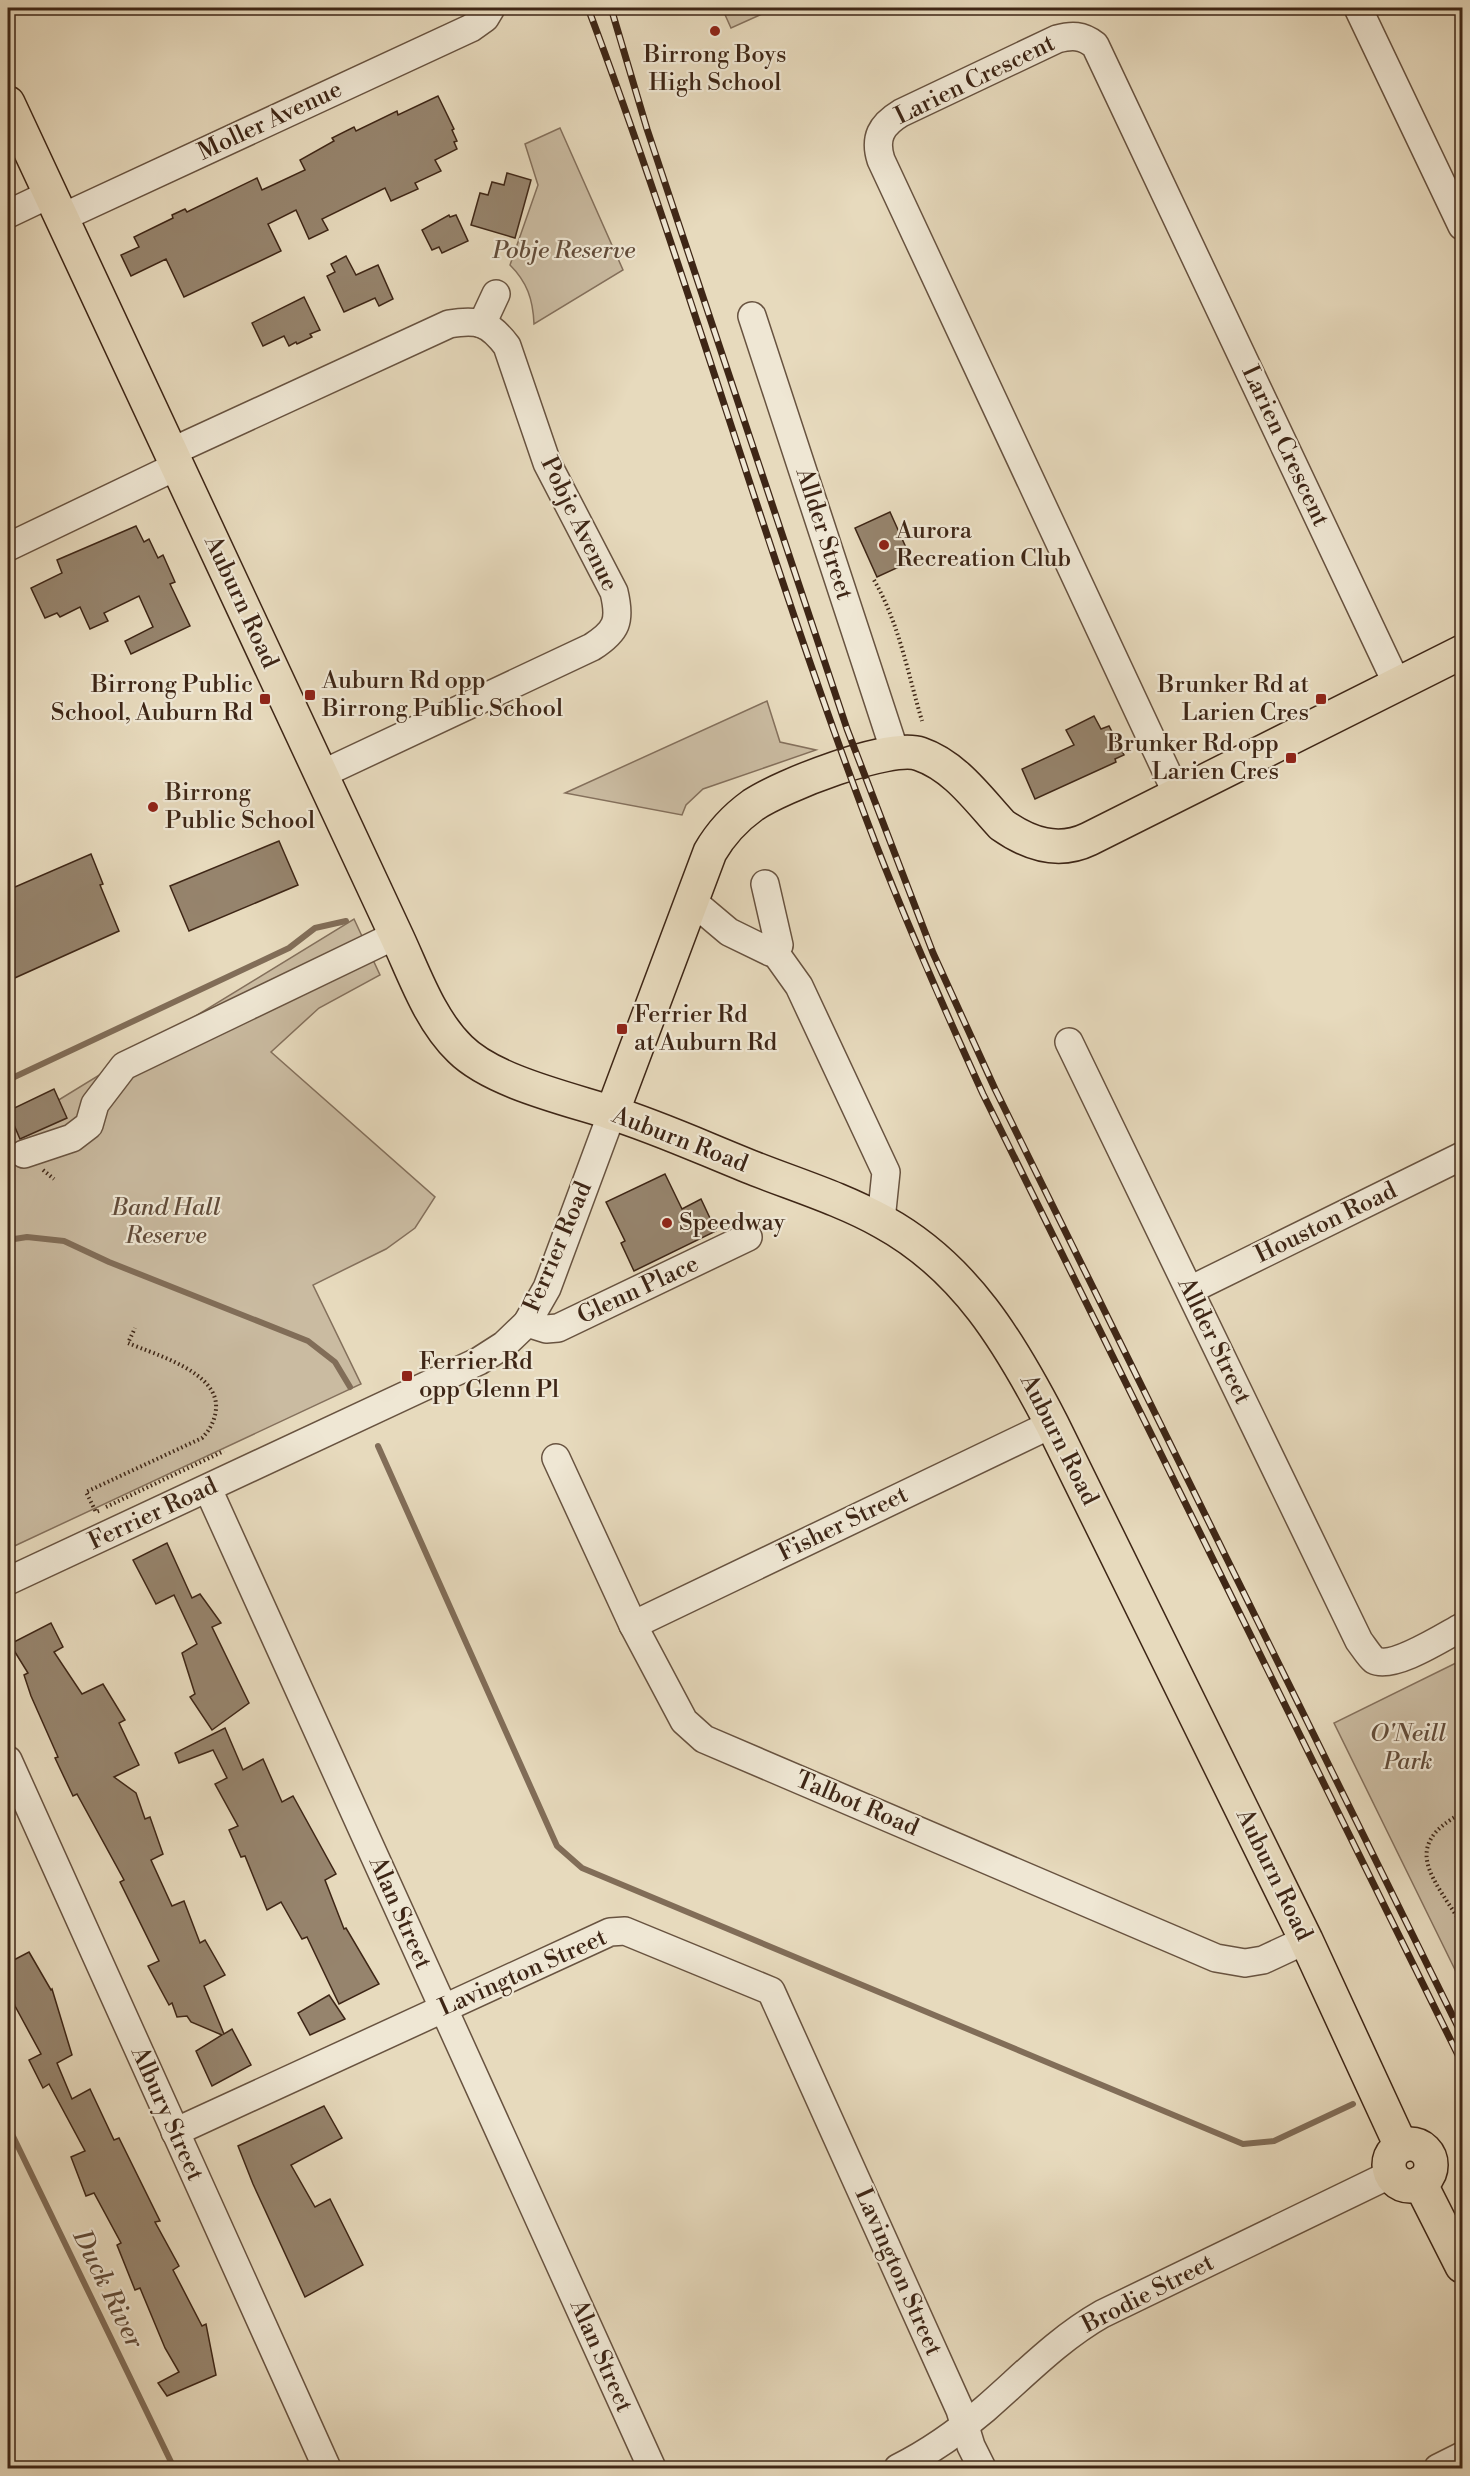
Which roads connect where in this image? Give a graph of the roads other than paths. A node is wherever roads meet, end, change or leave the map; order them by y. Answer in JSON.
{"nodes":[{"id":1,"x":1358,"y":8,"type":"edge"},
{"id":2,"x":484,"y":16,"type":"edge"},
{"id":3,"x":8,"y":103,"type":"edge"},
{"id":4,"x":56,"y":206,"type":"junction"},
{"id":5,"x":8,"y":214,"type":"edge"},
{"id":6,"x":1462,"y":226,"type":"edge"},
{"id":7,"x":496,"y":294,"type":"dead end"},
{"id":8,"x":752,"y":316,"type":"dead end"},
{"id":9,"x":483,"y":324,"type":"junction"},
{"id":10,"x":174,"y":459,"type":"junction"},
{"id":11,"x":8,"y":547,"type":"edge"},
{"id":12,"x":1462,"y":652,"type":"edge"},
{"id":13,"x":1397,"y":684,"type":"junction"},
{"id":14,"x":907,"y":752,"type":"junction"},
{"id":15,"x":322,"y":774,"type":"junction"},
{"id":16,"x":1177,"y":795,"type":"junction"},
{"id":17,"x":765,"y":884,"type":"dead end"},
{"id":18,"x":691,"y":900,"type":"junction"},
{"id":19,"x":729,"y":932,"type":"junction"},
{"id":20,"x":678,"y":933,"type":"junction"},
{"id":21,"x":396,"y":935,"type":"junction"},
{"id":22,"x":774,"y":951,"type":"junction"},
{"id":23,"x":1070,"y":1042,"type":"dead end"},
{"id":24,"x":612,"y":1113,"type":"junction"},
{"id":25,"x":24,"y":1154,"type":"dead end"},
{"id":26,"x":1462,"y":1156,"type":"edge"},
{"id":27,"x":886,"y":1172,"type":"junction"},
{"id":28,"x":848,"y":1206,"type":"junction"},
{"id":29,"x":880,"y":1220,"type":"junction"},
{"id":30,"x":748,"y":1238,"type":"dead end"},
{"id":31,"x":1190,"y":1290,"type":"junction"},
{"id":32,"x":527,"y":1323,"type":"junction"},
{"id":33,"x":1052,"y":1424,"type":"junction"},
{"id":34,"x":555,"y":1458,"type":"dead end"},
{"id":35,"x":208,"y":1489,"type":"junction"},
{"id":36,"x":8,"y":1581,"type":"edge"},
{"id":37,"x":633,"y":1625,"type":"junction"},
{"id":38,"x":1462,"y":1627,"type":"edge"},
{"id":39,"x":8,"y":1760,"type":"edge"},
{"id":40,"x":1306,"y":1940,"type":"junction"},
{"id":41,"x":443,"y":2007,"type":"junction"},
{"id":42,"x":175,"y":2132,"type":"junction"},
{"id":43,"x":1404,"y":2168,"type":"junction"},
{"id":44,"x":1462,"y":2265,"type":"edge"},
{"id":45,"x":964,"y":2425,"type":"junction"},
{"id":46,"x":1462,"y":2456,"type":"edge"},
{"id":47,"x":327,"y":2469,"type":"edge"},
{"id":48,"x":652,"y":2469,"type":"edge"},
{"id":49,"x":898,"y":2469,"type":"edge"},
{"id":50,"x":982,"y":2469,"type":"edge"},
{"id":51,"x":1438,"y":2469,"type":"edge"}],
"edges":[{"from":1,"to":6,"type":"street"},
{"from":2,"to":4,"type":"street","name":"Moller Avenue"},
{"from":3,"to":4,"type":"main road","name":"Auburn Road"},
{"from":4,"to":5,"type":"street","name":"Moller Avenue"},
{"from":4,"to":10,"type":"main road","name":"Auburn Road"},
{"from":7,"to":9,"type":"street"},
{"from":8,"to":14,"type":"street","name":"Allder Street"},
{"from":9,"to":10,"type":"street"},
{"from":9,"to":15,"type":"street","name":"Pobje Avenue"},
{"from":10,"to":11,"type":"street"},
{"from":10,"to":15,"type":"main road","name":"Auburn Road"},
{"from":12,"to":13,"type":"main road"},
{"from":13,"to":16,"type":"main road"},
{"from":13,"to":16,"type":"street","name":"Larien Crescent"},
{"from":14,"to":16,"type":"main road"},
{"from":14,"to":18,"type":"main road","name":"Ferrier Road"},
{"from":15,"to":21,"type":"main road","name":"Auburn Road"},
{"from":17,"to":22,"type":"street"},
{"from":18,"to":19,"type":"street"},
{"from":18,"to":20,"type":"main road","name":"Ferrier Road"},
{"from":19,"to":20,"type":"street"},
{"from":19,"to":22,"type":"street"},
{"from":20,"to":24,"type":"main road","name":"Ferrier Road"},
{"from":21,"to":24,"type":"main road","name":"Auburn Road"},
{"from":21,"to":25,"type":"street"},
{"from":22,"to":27,"type":"street"},
{"from":23,"to":31,"type":"street","name":"Allder Street"},
{"from":24,"to":28,"type":"main road","name":"Auburn Road"},
{"from":24,"to":32,"type":"street","name":"Ferrier Road"},
{"from":26,"to":31,"type":"street","name":"Houston Road"},
{"from":27,"to":28,"type":"street"},
{"from":27,"to":29,"type":"street"},
{"from":28,"to":29,"type":"main road","name":"Auburn Road"},
{"from":29,"to":33,"type":"main road","name":"Auburn Road"},
{"from":30,"to":32,"type":"street","name":"Glenn Place"},
{"from":31,"to":38,"type":"street","name":"Allder Street"},
{"from":32,"to":35,"type":"street","name":"Ferrier Road"},
{"from":33,"to":37,"type":"street","name":"Fisher Street"},
{"from":33,"to":40,"type":"main road","name":"Auburn Road"},
{"from":34,"to":37,"type":"street","name":"Talbot Road"},
{"from":35,"to":36,"type":"street","name":"Ferrier Road"},
{"from":35,"to":41,"type":"street","name":"Alan Street"},
{"from":37,"to":40,"type":"street","name":"Talbot Road"},
{"from":39,"to":42,"type":"street","name":"Albury Street"},
{"from":40,"to":43,"type":"main road","name":"Auburn Road"},
{"from":41,"to":42,"type":"street","name":"Lavington Street"},
{"from":41,"to":45,"type":"street","name":"Lavington Street"},
{"from":41,"to":48,"type":"street","name":"Alan Street"},
{"from":42,"to":47,"type":"street","name":"Albury Street"},
{"from":43,"to":44,"type":"main road","name":"Auburn Road"},
{"from":43,"to":45,"type":"street","name":"Brodie Street"},
{"from":45,"to":49,"type":"street","name":"Brodie Street"},
{"from":45,"to":50,"type":"street","name":"Lavington Street"},
{"from":46,"to":51,"type":"street"}]}
